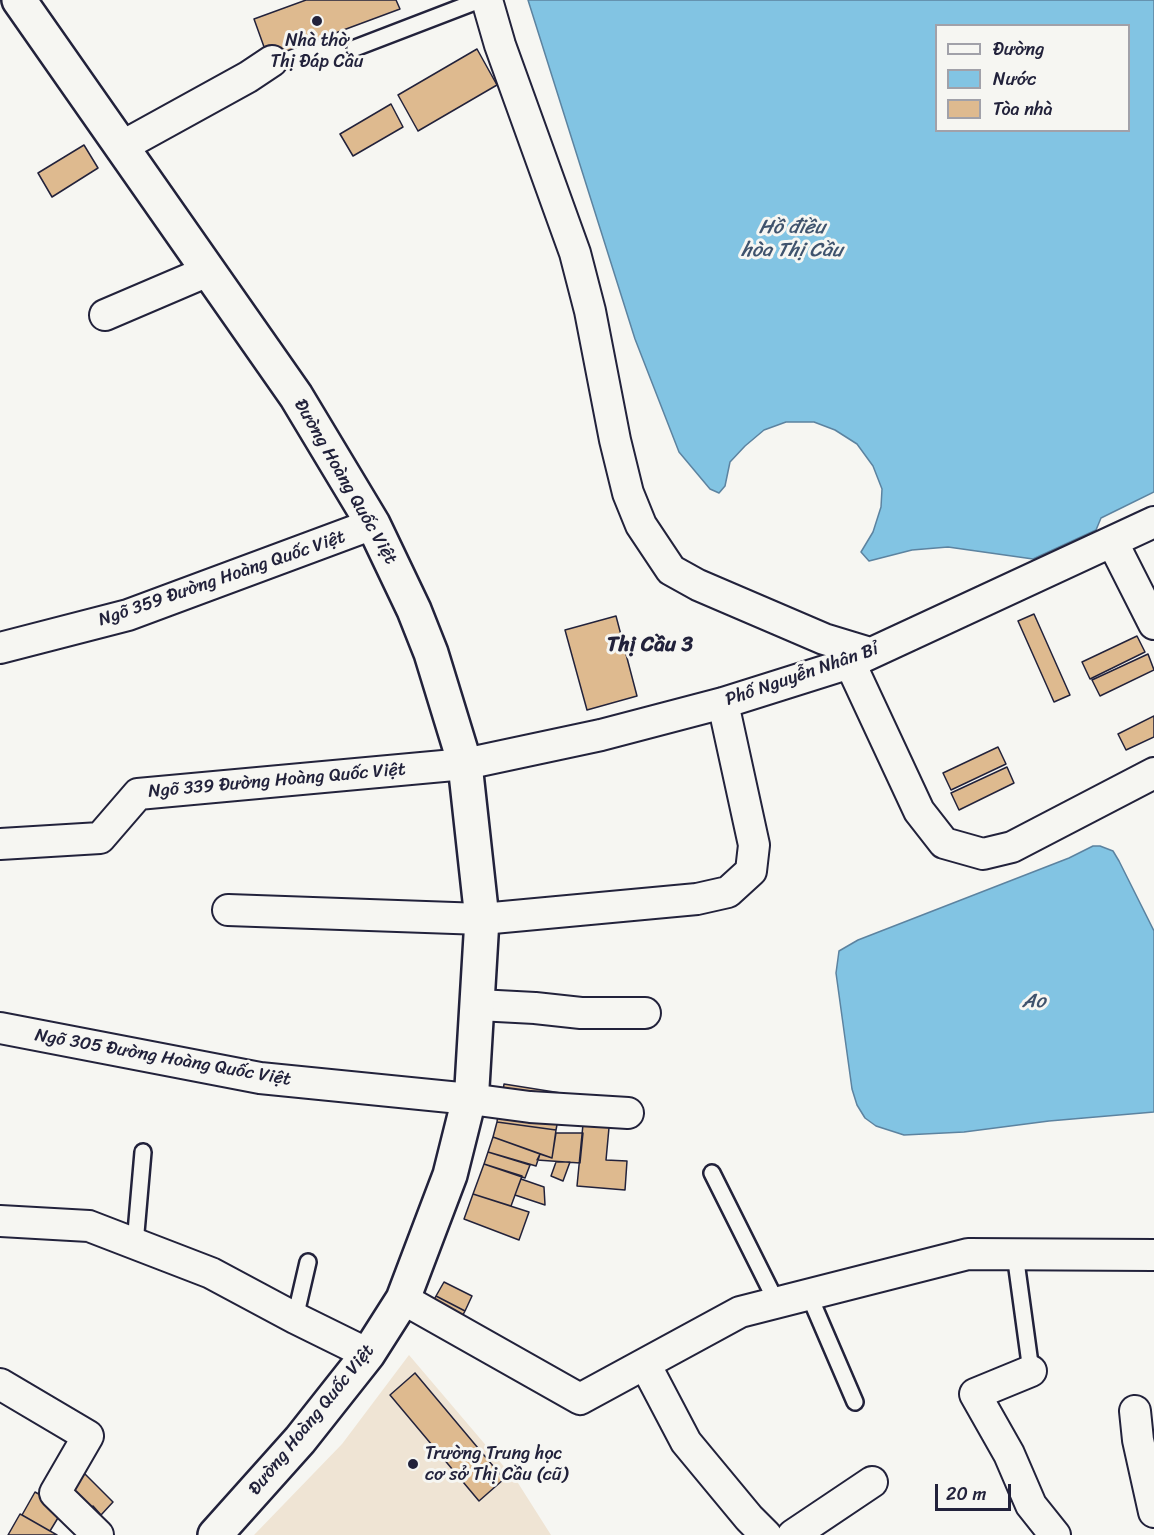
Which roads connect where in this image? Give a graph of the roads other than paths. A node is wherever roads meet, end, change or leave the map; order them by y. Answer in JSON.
{"nodes":[{"id":1,"x":19,"y":0,"type":"edge"},
{"id":2,"x":480,"y":0,"type":"edge"},
{"id":3,"x":487,"y":0,"type":"edge"},
{"id":4,"x":355,"y":48,"type":"dead end"},
{"id":5,"x":272,"y":61,"type":"dead end"},
{"id":6,"x":121,"y":147,"type":"junction"},
{"id":7,"x":208,"y":271,"type":"junction"},
{"id":8,"x":105,"y":315,"type":"dead end"},
{"id":9,"x":1154,"y":522,"type":"edge"},
{"id":10,"x":373,"y":524,"type":"junction"},
{"id":11,"x":1113,"y":543,"type":"junction"},
{"id":12,"x":1154,"y":624,"type":"edge"},
{"id":13,"x":0,"y":648,"type":"edge"},
{"id":14,"x":860,"y":658,"type":"junction"},
{"id":15,"x":723,"y":703,"type":"junction"},
{"id":16,"x":465,"y":764,"type":"junction"},
{"id":17,"x":1154,"y":774,"type":"edge"},
{"id":18,"x":0,"y":843,"type":"edge"},
{"id":19,"x":228,"y":910,"type":"dead end"},
{"id":20,"x":483,"y":918,"type":"junction"},
{"id":21,"x":478,"y":1005,"type":"junction"},
{"id":22,"x":645,"y":1013,"type":"dead end"},
{"id":23,"x":0,"y":1028,"type":"edge"},
{"id":24,"x":470,"y":1099,"type":"junction"},
{"id":25,"x":628,"y":1113,"type":"dead end"},
{"id":26,"x":143,"y":1152,"type":"dead end"},
{"id":27,"x":712,"y":1173,"type":"dead end"},
{"id":28,"x":0,"y":1221,"type":"edge"},
{"id":29,"x":135,"y":1244,"type":"junction"},
{"id":30,"x":1015,"y":1254,"type":"junction"},
{"id":31,"x":1154,"y":1255,"type":"edge"},
{"id":32,"x":308,"y":1262,"type":"dead end"},
{"id":33,"x":809,"y":1295,"type":"junction"},
{"id":34,"x":403,"y":1299,"type":"junction"},
{"id":35,"x":777,"y":1303,"type":"junction"},
{"id":36,"x":295,"y":1318,"type":"junction"},
{"id":37,"x":368,"y":1354,"type":"junction"},
{"id":38,"x":645,"y":1364,"type":"junction"},
{"id":39,"x":1031,"y":1371,"type":"joint"},
{"id":40,"x":0,"y":1384,"type":"edge"},
{"id":41,"x":855,"y":1402,"type":"dead end"},
{"id":42,"x":1135,"y":1411,"type":"dead end"},
{"id":43,"x":872,"y":1482,"type":"dead end"},
{"id":44,"x":1154,"y":1512,"type":"edge"},
{"id":45,"x":226,"y":1531,"type":"edge"},
{"id":46,"x":98,"y":1535,"type":"edge"},
{"id":47,"x":766,"y":1535,"type":"edge"},
{"id":48,"x":792,"y":1535,"type":"edge"},
{"id":49,"x":1055,"y":1535,"type":"edge"}],
"edges":[{"from":1,"to":6,"type":"main road","name":"Đường Hoàng Quốc Việt"},
{"from":2,"to":4,"type":"lane"},
{"from":3,"to":14,"type":"street"},
{"from":5,"to":6,"type":"street"},
{"from":6,"to":7,"type":"main road","name":"Đường Hoàng Quốc Việt"},
{"from":7,"to":8,"type":"street"},
{"from":7,"to":10,"type":"main road","name":"Đường Hoàng Quốc Việt"},
{"from":9,"to":11,"type":"street","name":"Phố Nguyễn Nhân Bỉ"},
{"from":10,"to":13,"type":"street","name":"Ngõ 359 Đường Hoàng Quốc Việt"},
{"from":10,"to":16,"type":"main road","name":"Đường Hoàng Quốc Việt"},
{"from":11,"to":12,"type":"street"},
{"from":11,"to":14,"type":"street","name":"Phố Nguyễn Nhân Bỉ"},
{"from":14,"to":15,"type":"street","name":"Phố Nguyễn Nhân Bỉ"},
{"from":14,"to":17,"type":"street"},
{"from":15,"to":16,"type":"street","name":"Phố Nguyễn Nhân Bỉ"},
{"from":15,"to":20,"type":"street"},
{"from":16,"to":18,"type":"street","name":"Ngõ 339 Đường Hoàng Quốc Việt"},
{"from":16,"to":20,"type":"main road","name":"Đường Hoàng Quốc Việt"},
{"from":19,"to":20,"type":"street"},
{"from":20,"to":21,"type":"main road","name":"Đường Hoàng Quốc Việt"},
{"from":21,"to":22,"type":"street"},
{"from":21,"to":24,"type":"main road","name":"Đường Hoàng Quốc Việt"},
{"from":23,"to":24,"type":"street","name":"Ngõ 305 Đường Hoàng Quốc Việt"},
{"from":24,"to":25,"type":"street","name":"Ngõ 305 Đường Hoàng Quốc Việt"},
{"from":24,"to":34,"type":"main road","name":"Đường Hoàng Quốc Việt"},
{"from":26,"to":29,"type":"lane"},
{"from":27,"to":35,"type":"lane"},
{"from":28,"to":29,"type":"street"},
{"from":29,"to":36,"type":"street"},
{"from":30,"to":31,"type":"street"},
{"from":30,"to":33,"type":"street"},
{"from":30,"to":39,"type":"lane"},
{"from":32,"to":36,"type":"lane"},
{"from":33,"to":35,"type":"street"},
{"from":33,"to":41,"type":"lane"},
{"from":34,"to":37,"type":"main road","name":"Đường Hoàng Quốc Việt"},
{"from":34,"to":38,"type":"street"},
{"from":35,"to":38,"type":"street"},
{"from":36,"to":37,"type":"street"},
{"from":37,"to":45,"type":"main road","name":"Đường Hoàng Quốc Việt"},
{"from":38,"to":47,"type":"street"},
{"from":39,"to":49,"type":"street"},
{"from":40,"to":46,"type":"street"},
{"from":42,"to":44,"type":"street"},
{"from":43,"to":48,"type":"street"}]}
